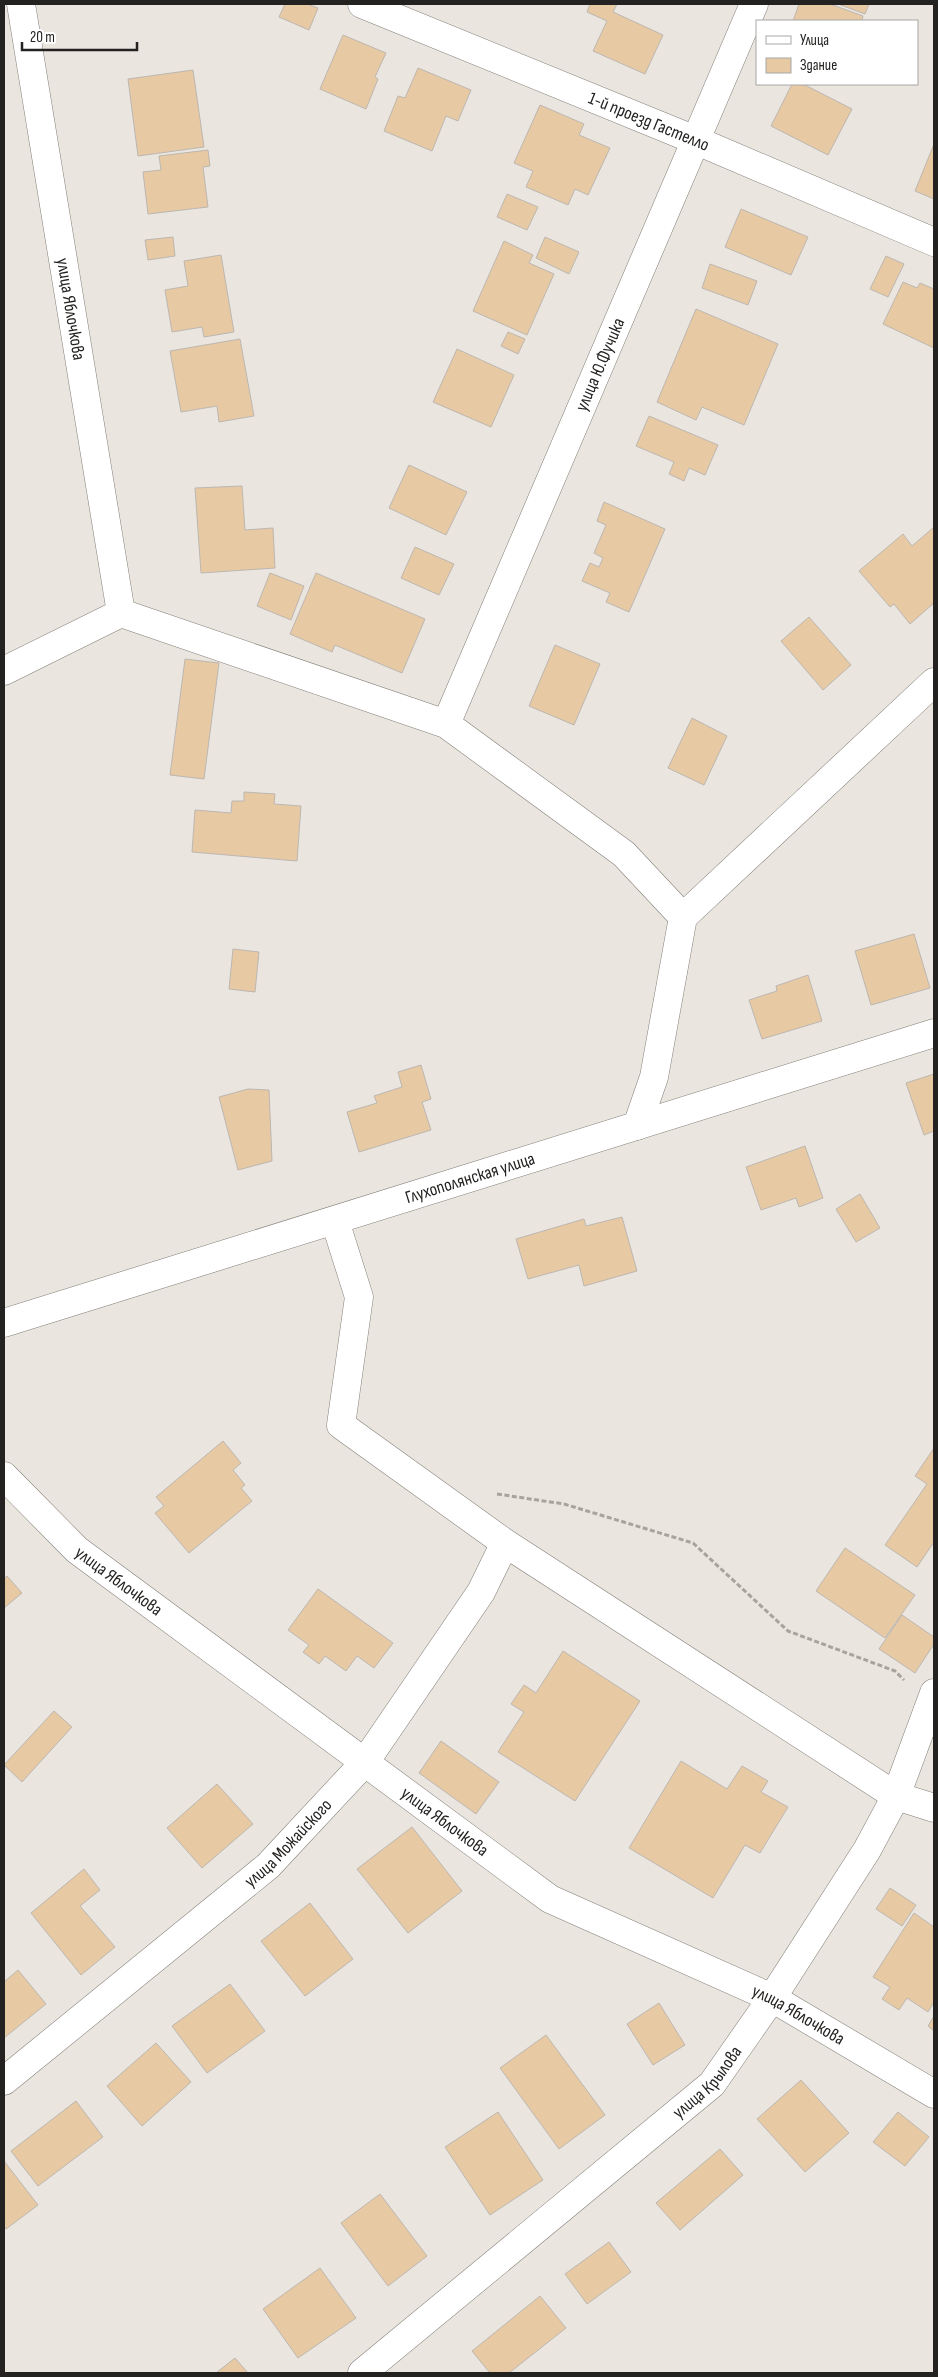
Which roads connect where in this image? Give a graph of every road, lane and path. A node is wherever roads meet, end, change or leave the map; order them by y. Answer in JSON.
{"nodes":[{"id":1,"x":21,"y":4,"type":"edge"},
{"id":2,"x":362,"y":4,"type":"edge"},
{"id":3,"x":754,"y":4,"type":"edge"},
{"id":4,"x":695,"y":140,"type":"junction"},
{"id":5,"x":934,"y":242,"type":"edge"},
{"id":6,"x":121,"y":613,"type":"junction"},
{"id":7,"x":4,"y":671,"type":"edge"},
{"id":8,"x":934,"y":682,"type":"edge"},
{"id":9,"x":446,"y":724,"type":"junction"},
{"id":10,"x":682,"y":917,"type":"junction"},
{"id":11,"x":934,"y":1033,"type":"edge"},
{"id":12,"x":637,"y":1126,"type":"junction"},
{"id":13,"x":335,"y":1221,"type":"junction"},
{"id":14,"x":4,"y":1323,"type":"edge"},
{"id":15,"x":4,"y":1476,"type":"edge"},
{"id":16,"x":495,"y":1493,"type":"dead end"},
{"id":17,"x":505,"y":1542,"type":"junction"},
{"id":18,"x":932,"y":1700,"type":"edge"},
{"id":19,"x":365,"y":1762,"type":"junction"},
{"id":20,"x":896,"y":1796,"type":"junction"},
{"id":21,"x":934,"y":1808,"type":"edge"},
{"id":22,"x":772,"y":1998,"type":"junction"},
{"id":23,"x":4,"y":2081,"type":"edge"},
{"id":24,"x":934,"y":2094,"type":"edge"},
{"id":25,"x":362,"y":2373,"type":"edge"}],
"edges":[{"from":1,"to":6,"type":"street","name":"улица Яблочкова"},
{"from":2,"to":4,"type":"street","name":"1-й проезд Гастелло"},
{"from":3,"to":4,"type":"street","name":"улица Ю.Фучика"},
{"from":4,"to":5,"type":"street","name":"1-й проезд Гастелло"},
{"from":4,"to":9,"type":"street","name":"улица Ю.Фучика"},
{"from":6,"to":7,"type":"street"},
{"from":6,"to":9,"type":"street"},
{"from":8,"to":10,"type":"street"},
{"from":9,"to":10,"type":"street"},
{"from":10,"to":12,"type":"street"},
{"from":11,"to":12,"type":"street","name":"Глухополянская улица"},
{"from":12,"to":13,"type":"street","name":"Глухополянская улица"},
{"from":13,"to":14,"type":"street","name":"Глухополянская улица"},
{"from":13,"to":17,"type":"street"},
{"from":15,"to":19,"type":"street","name":"улица Яблочкова"},
{"from":16,"to":18,"type":"path"},
{"from":17,"to":19,"type":"street","name":"улица Можайского"},
{"from":17,"to":20,"type":"street"},
{"from":18,"to":20,"type":"street","name":"улица Крылова"},
{"from":19,"to":22,"type":"street","name":"улица Яблочкова"},
{"from":19,"to":23,"type":"street","name":"улица Можайского"},
{"from":20,"to":21,"type":"street"},
{"from":20,"to":22,"type":"street","name":"улица Крылова"},
{"from":22,"to":24,"type":"street","name":"улица Яблочкова"},
{"from":22,"to":25,"type":"street","name":"улица Крылова"}]}
